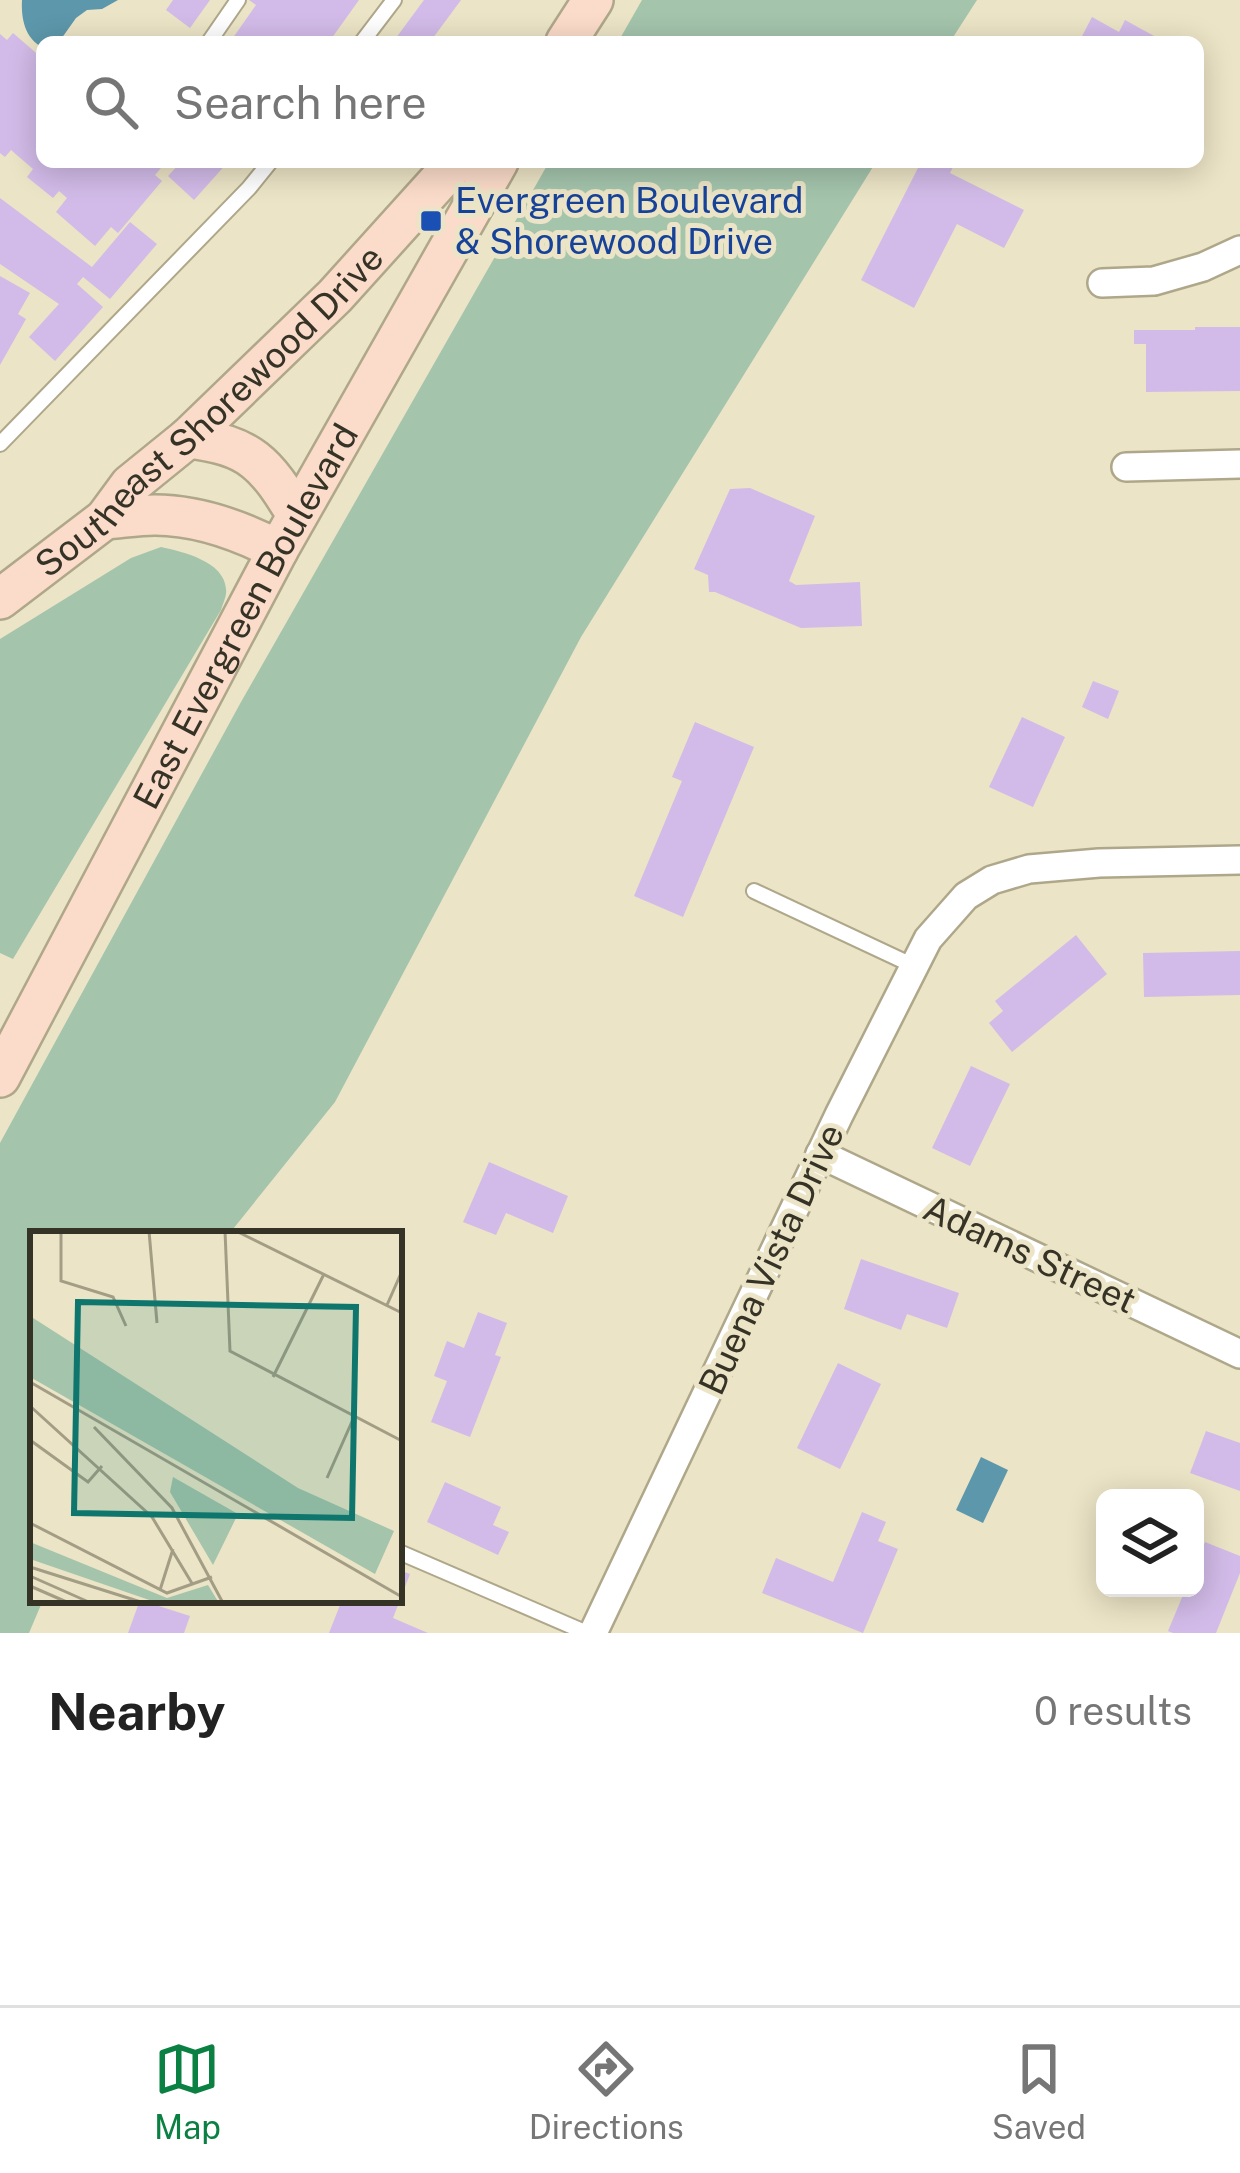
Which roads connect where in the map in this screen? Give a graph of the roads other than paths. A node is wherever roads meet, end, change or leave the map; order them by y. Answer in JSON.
{"nodes":[{"id":1,"x":238,"y":0,"type":"edge"},
{"id":2,"x":394,"y":0,"type":"edge"},
{"id":3,"x":592,"y":0,"type":"edge"},
{"id":4,"x":213,"y":36,"type":"edge"},
{"id":5,"x":367,"y":36,"type":"edge"},
{"id":6,"x":570,"y":36,"type":"edge"},
{"id":7,"x":265,"y":168,"type":"edge"},
{"id":8,"x":451,"y":168,"type":"edge"},
{"id":9,"x":495,"y":168,"type":"edge"},
{"id":10,"x":1240,"y":250,"type":"edge"},
{"id":11,"x":1102,"y":284,"type":"dead end"},
{"id":12,"x":188,"y":438,"type":"junction"},
{"id":13,"x":0,"y":444,"type":"edge"},
{"id":14,"x":1240,"y":464,"type":"edge"},
{"id":15,"x":1126,"y":467,"type":"dead end"},
{"id":16,"x":105,"y":520,"type":"junction"},
{"id":17,"x":287,"y":532,"type":"junction"},
{"id":18,"x":0,"y":598,"type":"edge"},
{"id":19,"x":1240,"y":860,"type":"edge"},
{"id":20,"x":754,"y":891,"type":"dead end"},
{"id":21,"x":914,"y":966,"type":"junction"},
{"id":22,"x":0,"y":1077,"type":"edge"},
{"id":23,"x":820,"y":1154,"type":"junction"},
{"id":24,"x":1240,"y":1354,"type":"edge"},
{"id":25,"x":402,"y":1553,"type":"edge"},
{"id":26,"x":590,"y":1633,"type":"edge"}],
"edges":[{"from":1,"to":4,"type":"lane"},
{"from":2,"to":5,"type":"lane"},
{"from":3,"to":6,"type":"street"},
{"from":7,"to":13,"type":"lane"},
{"from":8,"to":12,"type":"street","name":"Southeast Shorewood Drive"},
{"from":9,"to":17,"type":"street","name":"East Evergreen Boulevard"},
{"from":10,"to":11,"type":"street"},
{"from":12,"to":16,"type":"street","name":"Southeast Shorewood Drive"},
{"from":12,"to":17,"type":"street"},
{"from":14,"to":15,"type":"street"},
{"from":16,"to":17,"type":"street"},
{"from":16,"to":18,"type":"street","name":"Southeast Shorewood Drive"},
{"from":17,"to":22,"type":"street","name":"East Evergreen Boulevard"},
{"from":19,"to":21,"type":"street","name":"Buena Vista Drive"},
{"from":20,"to":21,"type":"lane"},
{"from":21,"to":23,"type":"street","name":"Buena Vista Drive"},
{"from":23,"to":24,"type":"street","name":"Adams Street"},
{"from":23,"to":26,"type":"street","name":"Buena Vista Drive"},
{"from":25,"to":26,"type":"lane"}]}
